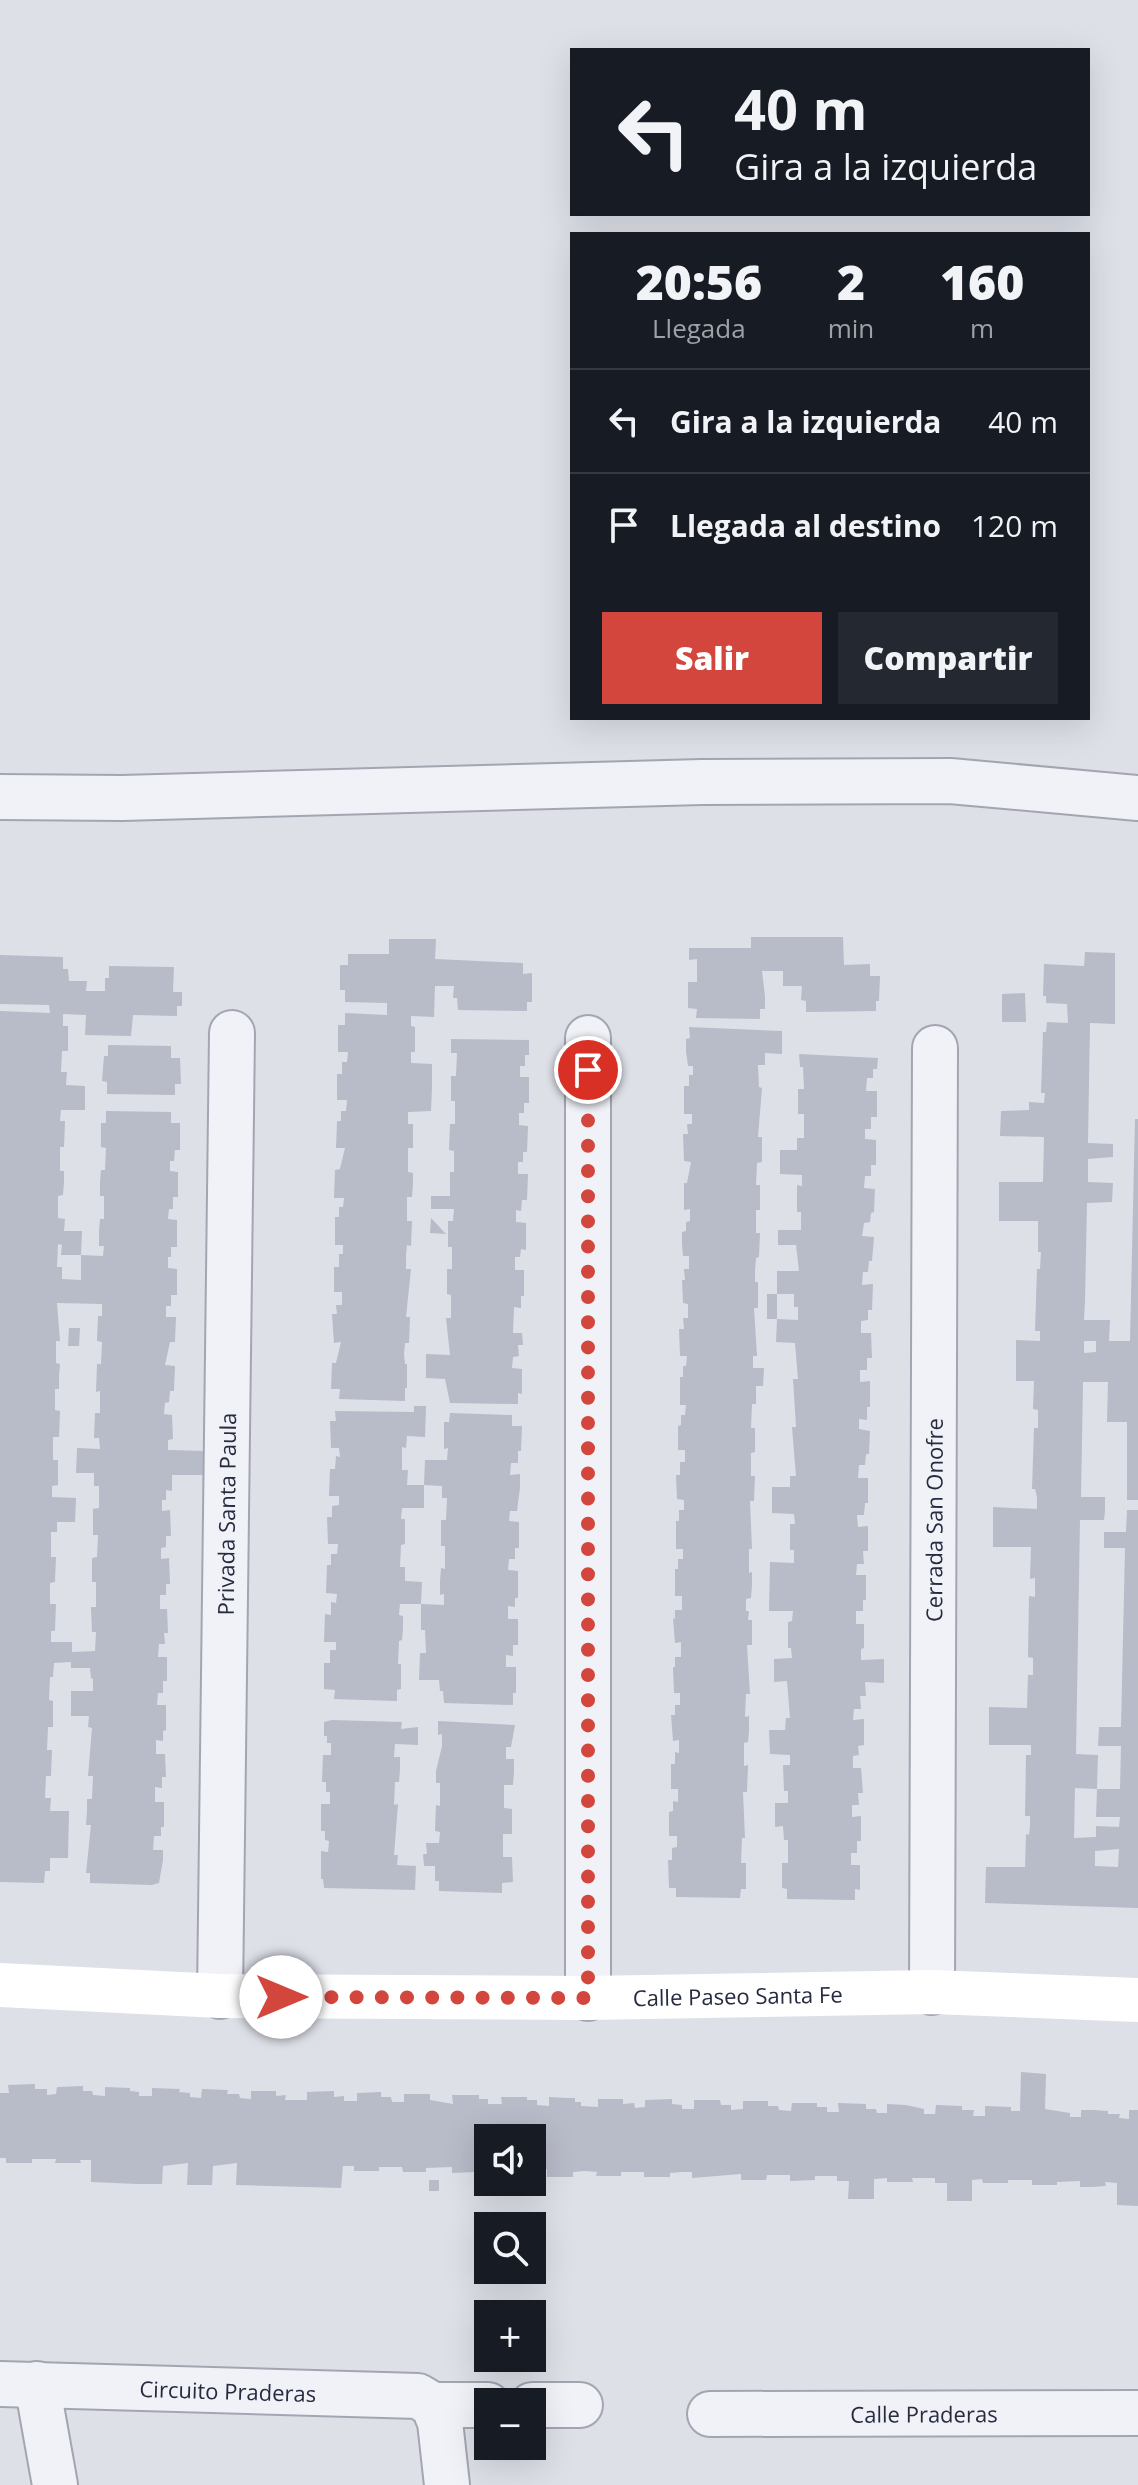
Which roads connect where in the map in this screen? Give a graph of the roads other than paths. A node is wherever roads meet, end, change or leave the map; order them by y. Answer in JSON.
{"nodes":[{"id":1,"x":0,"y":797,"type":"edge"},
{"id":2,"x":1138,"y":798,"type":"edge"},
{"id":3,"x":232,"y":1033,"type":"dead end"},
{"id":4,"x":588,"y":1038,"type":"dead end"},
{"id":5,"x":935,"y":1048,"type":"dead end"},
{"id":6,"x":0,"y":1985,"type":"edge"},
{"id":7,"x":932,"y":1992,"type":"junction"},
{"id":8,"x":220,"y":1996,"type":"junction"},
{"id":9,"x":588,"y":1998,"type":"junction"},
{"id":10,"x":1138,"y":2000,"type":"edge"},
{"id":11,"x":19,"y":2384,"type":"edge"},
{"id":12,"x":546,"y":2405,"type":"edge"},
{"id":13,"x":580,"y":2405,"type":"dead end"},
{"id":14,"x":474,"y":2407,"type":"edge"},
{"id":15,"x":436,"y":2413,"type":"junction"},
{"id":16,"x":1138,"y":2413,"type":"edge"},
{"id":17,"x":710,"y":2414,"type":"dead end"},
{"id":18,"x":55,"y":2485,"type":"edge"},
{"id":19,"x":447,"y":2485,"type":"edge"}],
"edges":[{"from":1,"to":2,"type":"street"},
{"from":3,"to":8,"type":"street","name":"Privada Santa Paula"},
{"from":4,"to":9,"type":"street"},
{"from":5,"to":7,"type":"street","name":"Cerrada San Onofre"},
{"from":6,"to":8,"type":"street","name":"Calle Paseo Santa Fe"},
{"from":7,"to":9,"type":"street","name":"Calle Paseo Santa Fe"},
{"from":7,"to":10,"type":"street","name":"Calle Paseo Santa Fe"},
{"from":8,"to":9,"type":"street","name":"Calle Paseo Santa Fe"},
{"from":11,"to":15,"type":"street","name":"Circuito Praderas"},
{"from":11,"to":18,"type":"street"},
{"from":12,"to":13,"type":"street"},
{"from":14,"to":15,"type":"street","name":"Circuito Praderas"},
{"from":15,"to":19,"type":"street"},
{"from":16,"to":17,"type":"street","name":"Calle Praderas"}]}
